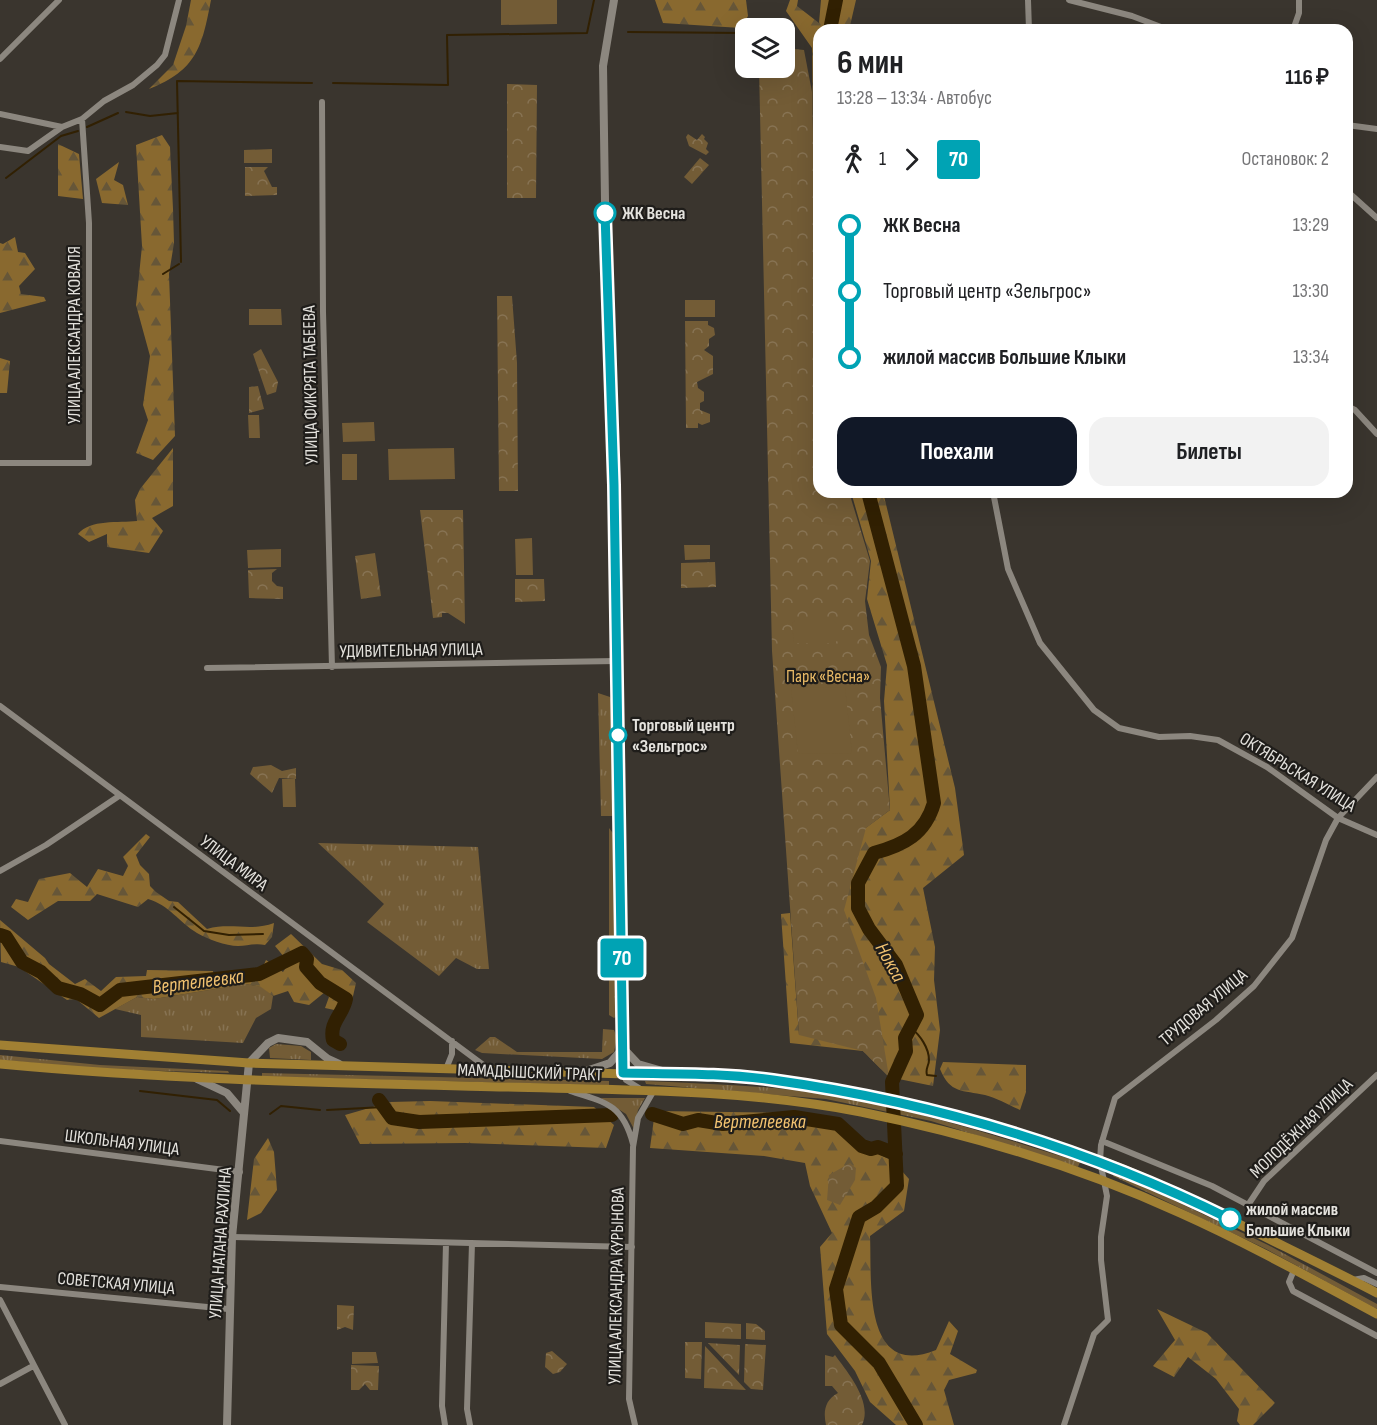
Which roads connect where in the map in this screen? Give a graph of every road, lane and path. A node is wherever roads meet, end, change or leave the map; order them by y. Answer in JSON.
{"nodes":[{"id":1,"x":59,"y":0,"type":"edge"},
{"id":2,"x":179,"y":0,"type":"edge"},
{"id":3,"x":614,"y":0,"type":"edge"},
{"id":4,"x":1028,"y":0,"type":"edge"},
{"id":5,"x":1069,"y":0,"type":"edge"},
{"id":6,"x":1299,"y":0,"type":"edge"},
{"id":7,"x":1029,"y":24,"type":"edge"},
{"id":8,"x":1153,"y":24,"type":"edge"},
{"id":9,"x":1295,"y":24,"type":"edge"},
{"id":10,"x":0,"y":60,"type":"edge"},
{"id":11,"x":322,"y":102,"type":"dead end"},
{"id":12,"x":0,"y":114,"type":"edge"},
{"id":13,"x":82,"y":119,"type":"junction"},
{"id":14,"x":1353,"y":126,"type":"edge"},
{"id":15,"x":62,"y":127,"type":"junction"},
{"id":16,"x":1377,"y":129,"type":"edge"},
{"id":17,"x":0,"y":147,"type":"edge"},
{"id":18,"x":1353,"y":196,"type":"edge"},
{"id":19,"x":1377,"y":218,"type":"edge"},
{"id":20,"x":1353,"y":409,"type":"edge"},
{"id":21,"x":1377,"y":434,"type":"edge"},
{"id":22,"x":0,"y":464,"type":"edge"},
{"id":23,"x":994,"y":498,"type":"edge"},
{"id":24,"x":616,"y":661,"type":"junction"},
{"id":25,"x":332,"y":667,"type":"junction"},
{"id":26,"x":207,"y":668,"type":"dead end"},
{"id":27,"x":0,"y":706,"type":"edge"},
{"id":28,"x":1377,"y":777,"type":"edge"},
{"id":29,"x":120,"y":796,"type":"junction"},
{"id":30,"x":1338,"y":818,"type":"junction"},
{"id":31,"x":1377,"y":835,"type":"edge"},
{"id":32,"x":0,"y":871,"type":"edge"},
{"id":33,"x":452,"y":1041,"type":"junction"},
{"id":34,"x":0,"y":1045,"type":"edge"},
{"id":35,"x":623,"y":1048,"type":"junction"},
{"id":36,"x":249,"y":1063,"type":"junction"},
{"id":37,"x":0,"y":1064,"type":"edge"},
{"id":38,"x":349,"y":1067,"type":"junction"},
{"id":39,"x":446,"y":1069,"type":"junction"},
{"id":40,"x":490,"y":1070,"type":"junction"},
{"id":41,"x":582,"y":1072,"type":"junction"},
{"id":42,"x":623,"y":1073,"type":"junction"},
{"id":43,"x":677,"y":1075,"type":"junction"},
{"id":44,"x":1377,"y":1075,"type":"edge"},
{"id":45,"x":191,"y":1077,"type":"junction"},
{"id":46,"x":248,"y":1081,"type":"junction"},
{"id":47,"x":564,"y":1089,"type":"junction"},
{"id":48,"x":653,"y":1092,"type":"junction"},
{"id":49,"x":245,"y":1115,"type":"junction"},
{"id":50,"x":0,"y":1141,"type":"edge"},
{"id":51,"x":1102,"y":1142,"type":"junction"},
{"id":52,"x":633,"y":1147,"type":"junction"},
{"id":53,"x":1100,"y":1161,"type":"junction"},
{"id":54,"x":240,"y":1172,"type":"junction"},
{"id":55,"x":1106,"y":1182,"type":"junction"},
{"id":56,"x":1248,"y":1205,"type":"junction"},
{"id":57,"x":232,"y":1237,"type":"junction"},
{"id":58,"x":447,"y":1243,"type":"junction"},
{"id":59,"x":472,"y":1243,"type":"junction"},
{"id":60,"x":632,"y":1247,"type":"junction"},
{"id":61,"x":1294,"y":1270,"type":"junction"},
{"id":62,"x":1377,"y":1273,"type":"edge"},
{"id":63,"x":1353,"y":1280,"type":"junction"},
{"id":64,"x":1377,"y":1284,"type":"edge"},
{"id":65,"x":0,"y":1287,"type":"edge"},
{"id":66,"x":1377,"y":1293,"type":"edge"},
{"id":67,"x":0,"y":1300,"type":"edge"},
{"id":68,"x":228,"y":1309,"type":"junction"},
{"id":69,"x":1377,"y":1314,"type":"edge"},
{"id":70,"x":1377,"y":1336,"type":"edge"},
{"id":71,"x":33,"y":1366,"type":"junction"},
{"id":72,"x":0,"y":1384,"type":"edge"},
{"id":73,"x":65,"y":1425,"type":"edge"},
{"id":74,"x":227,"y":1425,"type":"edge"},
{"id":75,"x":445,"y":1425,"type":"edge"},
{"id":76,"x":470,"y":1425,"type":"edge"},
{"id":77,"x":635,"y":1425,"type":"edge"},
{"id":78,"x":1064,"y":1425,"type":"edge"}],
"edges":[{"from":1,"to":10,"type":"street"},
{"from":2,"to":13,"type":"street"},
{"from":3,"to":24,"type":"street"},
{"from":4,"to":7,"type":"street"},
{"from":5,"to":8,"type":"street"},
{"from":6,"to":9,"type":"street"},
{"from":11,"to":25,"type":"street","name":"УЛИЦА ФИКРЯТА ТАБЕЕВА"},
{"from":12,"to":15,"type":"street"},
{"from":13,"to":15,"type":"street"},
{"from":13,"to":22,"type":"street","name":"УЛИЦА АЛЕКСАНДРА КОВАЛЯ"},
{"from":14,"to":16,"type":"street"},
{"from":15,"to":17,"type":"street"},
{"from":18,"to":19,"type":"street"},
{"from":20,"to":21,"type":"street"},
{"from":23,"to":30,"type":"street","name":"ОКТЯБРЬСКАЯ УЛИЦА"},
{"from":24,"to":25,"type":"street","name":"УДИВИТЕЛЬНАЯ УЛИЦА"},
{"from":24,"to":35,"type":"street"},
{"from":25,"to":26,"type":"street","name":"УДИВИТЕЛЬНАЯ УЛИЦА"},
{"from":27,"to":29,"type":"street","name":"УЛИЦА МИРА"},
{"from":28,"to":30,"type":"street","name":"ТРУДОВАЯ УЛИЦА"},
{"from":29,"to":32,"type":"street"},
{"from":29,"to":33,"type":"street","name":"УЛИЦА МИРА"},
{"from":30,"to":31,"type":"street","name":"ОКТЯБРЬСКАЯ УЛИЦА"},
{"from":30,"to":51,"type":"street","name":"ТРУДОВАЯ УЛИЦА"},
{"from":33,"to":39,"type":"street"},
{"from":33,"to":40,"type":"street","name":"УЛИЦА МИРА"},
{"from":34,"to":36,"type":"main road","name":"МАМАДЫШСКИЙ ТРАКТ"},
{"from":35,"to":41,"type":"street"},
{"from":35,"to":42,"type":"street"},
{"from":35,"to":43,"type":"street"},
{"from":36,"to":38,"type":"main road","name":"МАМАДЫШСКИЙ ТРАКТ"},
{"from":36,"to":38,"type":"street"},
{"from":36,"to":46,"type":"street","name":"УЛИЦА НАТАНА РАХЛИНА"},
{"from":37,"to":45,"type":"main road","name":"МАМАДЫШСКИЙ ТРАКТ"},
{"from":38,"to":39,"type":"main road","name":"МАМАДЫШСКИЙ ТРАКТ"},
{"from":39,"to":40,"type":"main road","name":"МАМАДЫШСКИЙ ТРАКТ"},
{"from":40,"to":41,"type":"main road","name":"МАМАДЫШСКИЙ ТРАКТ"},
{"from":41,"to":42,"type":"main road","name":"МАМАДЫШСКИЙ ТРАКТ"},
{"from":42,"to":43,"type":"main road","name":"МАМАДЫШСКИЙ ТРАКТ"},
{"from":42,"to":48,"type":"street"},
{"from":43,"to":53,"type":"main road","name":"МАМАДЫШСКИЙ ТРАКТ"},
{"from":44,"to":56,"type":"street","name":"МОЛОДЁЖНАЯ УЛИЦА"},
{"from":45,"to":46,"type":"main road","name":"МАМАДЫШСКИЙ ТРАКТ"},
{"from":45,"to":49,"type":"street"},
{"from":46,"to":47,"type":"main road","name":"МАМАДЫШСКИЙ ТРАКТ"},
{"from":46,"to":49,"type":"street","name":"УЛИЦА НАТАНА РАХЛИНА"},
{"from":47,"to":48,"type":"main road","name":"МАМАДЫШСКИЙ ТРАКТ"},
{"from":47,"to":52,"type":"street","name":"УЛИЦА АЛЕКСАНДРА КУРЫНОВА"},
{"from":48,"to":52,"type":"street","name":"УЛИЦА АЛЕКСАНДРА КУРЫНОВА"},
{"from":48,"to":55,"type":"main road","name":"МАМАДЫШСКИЙ ТРАКТ"},
{"from":49,"to":54,"type":"street","name":"УЛИЦА НАТАНА РАХЛИНА"},
{"from":50,"to":54,"type":"street","name":"ШКОЛЬНАЯ УЛИЦА"},
{"from":51,"to":53,"type":"street","name":"ТРУДОВАЯ УЛИЦА"},
{"from":51,"to":56,"type":"street"},
{"from":52,"to":60,"type":"street","name":"УЛИЦА АЛЕКСАНДРА КУРЫНОВА"},
{"from":53,"to":55,"type":"street"},
{"from":53,"to":63,"type":"main road","name":"МАМАДЫШСКИЙ ТРАКТ"},
{"from":54,"to":57,"type":"street","name":"УЛИЦА НАТАНА РАХЛИНА"},
{"from":55,"to":61,"type":"main road","name":"МАМАДЫШСКИЙ ТРАКТ"},
{"from":55,"to":78,"type":"street"},
{"from":56,"to":62,"type":"street"},
{"from":57,"to":58,"type":"street"},
{"from":57,"to":68,"type":"street","name":"УЛИЦА НАТАНА РАХЛИНА"},
{"from":58,"to":59,"type":"street"},
{"from":58,"to":75,"type":"street"},
{"from":59,"to":60,"type":"street"},
{"from":59,"to":76,"type":"street"},
{"from":60,"to":77,"type":"street","name":"УЛИЦА АЛЕКСАНДРА КУРЫНОВА"},
{"from":61,"to":69,"type":"main road","name":"МАМАДЫШСКИЙ ТРАКТ"},
{"from":61,"to":70,"type":"street"},
{"from":63,"to":64,"type":"street"},
{"from":63,"to":66,"type":"main road","name":"МАМАДЫШСКИЙ ТРАКТ"},
{"from":65,"to":68,"type":"street","name":"СОВЕТСКАЯ УЛИЦА"},
{"from":67,"to":71,"type":"street"},
{"from":68,"to":74,"type":"street","name":"УЛИЦА НАТАНА РАХЛИНА"},
{"from":71,"to":72,"type":"street"},
{"from":71,"to":73,"type":"street"}]}
